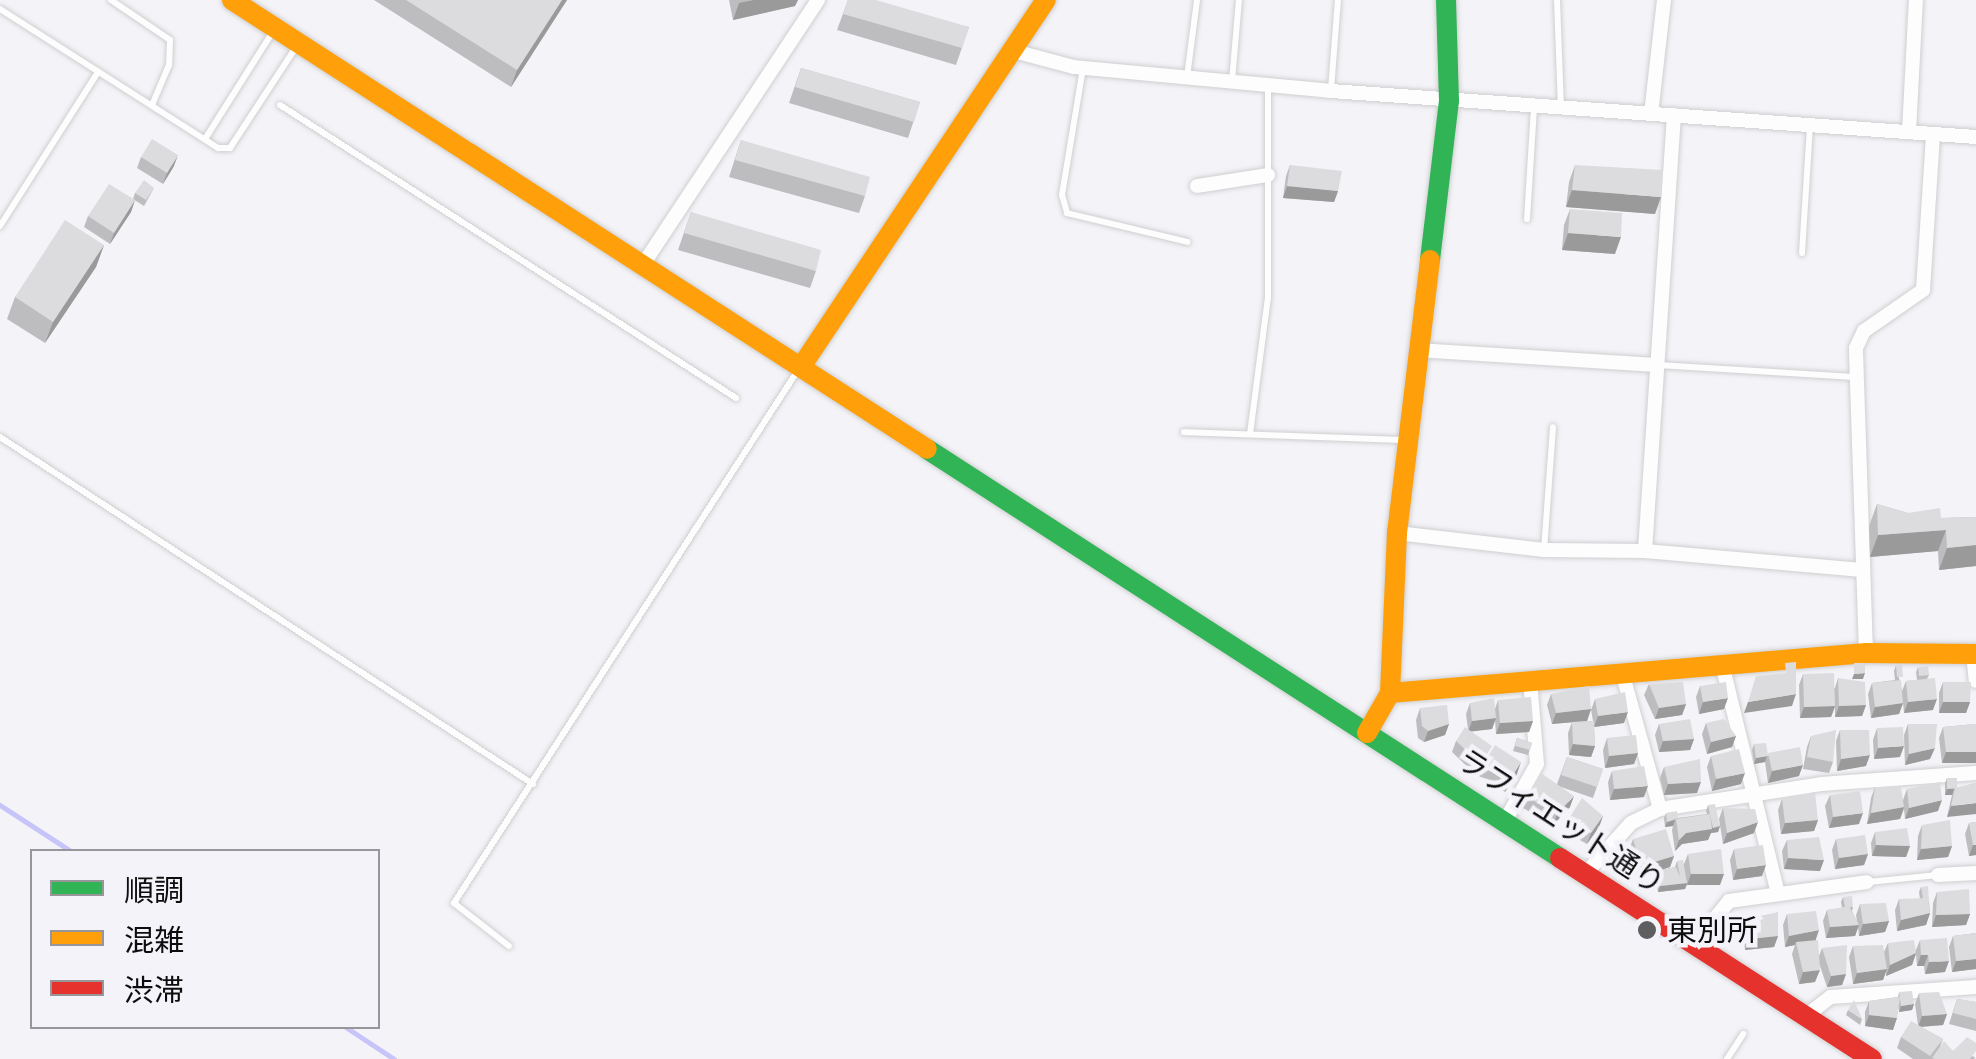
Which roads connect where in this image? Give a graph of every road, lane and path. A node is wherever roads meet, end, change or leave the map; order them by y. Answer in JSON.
{"nodes":[{"id":1,"x":111,"y":0,"type":"edge"},
{"id":2,"x":232,"y":0,"type":"edge"},
{"id":3,"x":818,"y":0,"type":"edge"},
{"id":4,"x":1046,"y":0,"type":"edge"},
{"id":5,"x":1197,"y":0,"type":"edge"},
{"id":6,"x":1239,"y":0,"type":"edge"},
{"id":7,"x":1338,"y":0,"type":"edge"},
{"id":8,"x":1446,"y":0,"type":"edge"},
{"id":9,"x":1558,"y":0,"type":"edge"},
{"id":10,"x":1664,"y":0,"type":"edge"},
{"id":11,"x":1916,"y":0,"type":"edge"},
{"id":12,"x":0,"y":9,"type":"edge"},
{"id":13,"x":275,"y":28,"type":"junction"},
{"id":14,"x":299,"y":44,"type":"junction"},
{"id":15,"x":1010,"y":50,"type":"junction"},
{"id":16,"x":1083,"y":68,"type":"junction"},
{"id":17,"x":98,"y":72,"type":"junction"},
{"id":18,"x":1187,"y":78,"type":"junction"},
{"id":19,"x":1232,"y":82,"type":"junction"},
{"id":20,"x":1268,"y":84,"type":"junction"},
{"id":21,"x":1332,"y":91,"type":"junction"},
{"id":22,"x":1449,"y":101,"type":"junction"},
{"id":23,"x":152,"y":105,"type":"junction"},
{"id":24,"x":280,"y":105,"type":"dead end"},
{"id":25,"x":1534,"y":107,"type":"junction"},
{"id":26,"x":1560,"y":109,"type":"junction"},
{"id":27,"x":1651,"y":114,"type":"junction"},
{"id":28,"x":1674,"y":115,"type":"junction"},
{"id":29,"x":1810,"y":125,"type":"junction"},
{"id":30,"x":1909,"y":132,"type":"junction"},
{"id":31,"x":1933,"y":134,"type":"junction"},
{"id":32,"x":1976,"y":137,"type":"edge"},
{"id":33,"x":206,"y":139,"type":"junction"},
{"id":34,"x":1268,"y":175,"type":"junction"},
{"id":35,"x":1197,"y":186,"type":"dead end"},
{"id":36,"x":1527,"y":219,"type":"dead end"},
{"id":37,"x":0,"y":226,"type":"edge"},
{"id":38,"x":1188,"y":242,"type":"dead end"},
{"id":39,"x":1802,"y":253,"type":"dead end"},
{"id":40,"x":642,"y":266,"type":"junction"},
{"id":41,"x":1417,"y":350,"type":"junction"},
{"id":42,"x":1657,"y":365,"type":"junction"},
{"id":43,"x":800,"y":367,"type":"junction"},
{"id":44,"x":1856,"y":376,"type":"junction"},
{"id":45,"x":736,"y":398,"type":"dead end"},
{"id":46,"x":1552,"y":427,"type":"dead end"},
{"id":47,"x":1184,"y":432,"type":"dead end"},
{"id":48,"x":1250,"y":434,"type":"junction"},
{"id":49,"x":0,"y":437,"type":"edge"},
{"id":50,"x":1407,"y":440,"type":"junction"},
{"id":51,"x":1398,"y":534,"type":"junction"},
{"id":52,"x":1544,"y":550,"type":"junction"},
{"id":53,"x":1646,"y":552,"type":"junction"},
{"id":54,"x":1862,"y":570,"type":"junction"},
{"id":55,"x":1866,"y":653,"type":"junction"},
{"id":56,"x":1974,"y":654,"type":"edge"},
{"id":57,"x":1722,"y":664,"type":"junction"},
{"id":58,"x":1622,"y":672,"type":"junction"},
{"id":59,"x":1530,"y":680,"type":"junction"},
{"id":60,"x":1976,"y":681,"type":"edge"},
{"id":61,"x":1390,"y":693,"type":"junction"},
{"id":62,"x":1367,"y":732,"type":"junction"},
{"id":63,"x":1976,"y":773,"type":"edge"},
{"id":64,"x":533,"y":784,"type":"junction"},
{"id":65,"x":1757,"y":796,"type":"junction"},
{"id":66,"x":1660,"y":810,"type":"junction"},
{"id":67,"x":1505,"y":821,"type":"junction"},
{"id":68,"x":1586,"y":873,"type":"junction"},
{"id":69,"x":1976,"y":873,"type":"edge"},
{"id":70,"x":1938,"y":876,"type":"joint"},
{"id":71,"x":1867,"y":882,"type":"joint"},
{"id":72,"x":1778,"y":894,"type":"junction"},
{"id":73,"x":1695,"y":943,"type":"junction"},
{"id":74,"x":509,"y":946,"type":"dead end"},
{"id":75,"x":1976,"y":987,"type":"edge"},
{"id":76,"x":1806,"y":1016,"type":"junction"},
{"id":77,"x":1743,"y":1034,"type":"dead end"},
{"id":78,"x":1727,"y":1059,"type":"edge"},
{"id":79,"x":1872,"y":1059,"type":"edge"}],
"edges":[{"from":1,"to":23,"type":"lane"},
{"from":2,"to":13,"type":"street","name":"ラフィエット通り"},
{"from":3,"to":40,"type":"street"},
{"from":4,"to":15,"type":"street"},
{"from":5,"to":18,"type":"lane"},
{"from":6,"to":19,"type":"lane"},
{"from":7,"to":21,"type":"lane"},
{"from":8,"to":22,"type":"street"},
{"from":9,"to":26,"type":"lane"},
{"from":10,"to":27,"type":"street"},
{"from":11,"to":30,"type":"street"},
{"from":12,"to":17,"type":"lane"},
{"from":13,"to":14,"type":"street","name":"ラフィエット通り"},
{"from":13,"to":33,"type":"lane"},
{"from":14,"to":33,"type":"lane"},
{"from":14,"to":40,"type":"street","name":"ラフィエット通り"},
{"from":15,"to":16,"type":"street"},
{"from":15,"to":43,"type":"street"},
{"from":16,"to":18,"type":"street"},
{"from":16,"to":38,"type":"lane"},
{"from":17,"to":23,"type":"lane"},
{"from":17,"to":37,"type":"lane"},
{"from":18,"to":19,"type":"street"},
{"from":19,"to":20,"type":"street"},
{"from":20,"to":21,"type":"street"},
{"from":20,"to":34,"type":"lane"},
{"from":21,"to":22,"type":"street"},
{"from":22,"to":25,"type":"street"},
{"from":22,"to":41,"type":"street"},
{"from":23,"to":33,"type":"lane"},
{"from":24,"to":45,"type":"lane"},
{"from":25,"to":26,"type":"street"},
{"from":25,"to":36,"type":"lane"},
{"from":26,"to":27,"type":"street"},
{"from":27,"to":28,"type":"street"},
{"from":28,"to":29,"type":"street"},
{"from":28,"to":42,"type":"street"},
{"from":29,"to":30,"type":"street"},
{"from":29,"to":39,"type":"lane"},
{"from":30,"to":31,"type":"street"},
{"from":31,"to":32,"type":"street"},
{"from":31,"to":44,"type":"street"},
{"from":34,"to":35,"type":"street"},
{"from":34,"to":48,"type":"lane"},
{"from":40,"to":43,"type":"street","name":"ラフィエット通り"},
{"from":41,"to":42,"type":"street"},
{"from":41,"to":50,"type":"street"},
{"from":42,"to":44,"type":"lane"},
{"from":42,"to":53,"type":"street"},
{"from":43,"to":62,"type":"street","name":"ラフィエット通り"},
{"from":43,"to":64,"type":"lane"},
{"from":44,"to":54,"type":"street"},
{"from":46,"to":52,"type":"lane"},
{"from":47,"to":48,"type":"lane"},
{"from":48,"to":50,"type":"lane"},
{"from":49,"to":64,"type":"lane"},
{"from":50,"to":51,"type":"street"},
{"from":51,"to":52,"type":"street"},
{"from":51,"to":61,"type":"street"},
{"from":52,"to":53,"type":"street"},
{"from":53,"to":54,"type":"street"},
{"from":54,"to":55,"type":"street"},
{"from":55,"to":56,"type":"street"},
{"from":55,"to":57,"type":"street"},
{"from":56,"to":60,"type":"street"},
{"from":57,"to":58,"type":"street"},
{"from":57,"to":65,"type":"street"},
{"from":58,"to":59,"type":"street"},
{"from":58,"to":66,"type":"street"},
{"from":59,"to":61,"type":"street"},
{"from":59,"to":67,"type":"street"},
{"from":61,"to":62,"type":"street"},
{"from":62,"to":67,"type":"street","name":"ラフィエット通り"},
{"from":63,"to":65,"type":"street"},
{"from":64,"to":74,"type":"lane"},
{"from":65,"to":66,"type":"street"},
{"from":65,"to":72,"type":"street"},
{"from":66,"to":68,"type":"street"},
{"from":67,"to":68,"type":"street","name":"ラフィエット通り"},
{"from":68,"to":73,"type":"street","name":"ラフィエット通り"},
{"from":69,"to":70,"type":"street"},
{"from":70,"to":71,"type":"lane"},
{"from":71,"to":72,"type":"street"},
{"from":72,"to":73,"type":"street"},
{"from":73,"to":76,"type":"street","name":"ラフィエット通り"},
{"from":75,"to":76,"type":"street"},
{"from":76,"to":79,"type":"street","name":"ラフィエット通り"},
{"from":77,"to":78,"type":"lane"}]}
